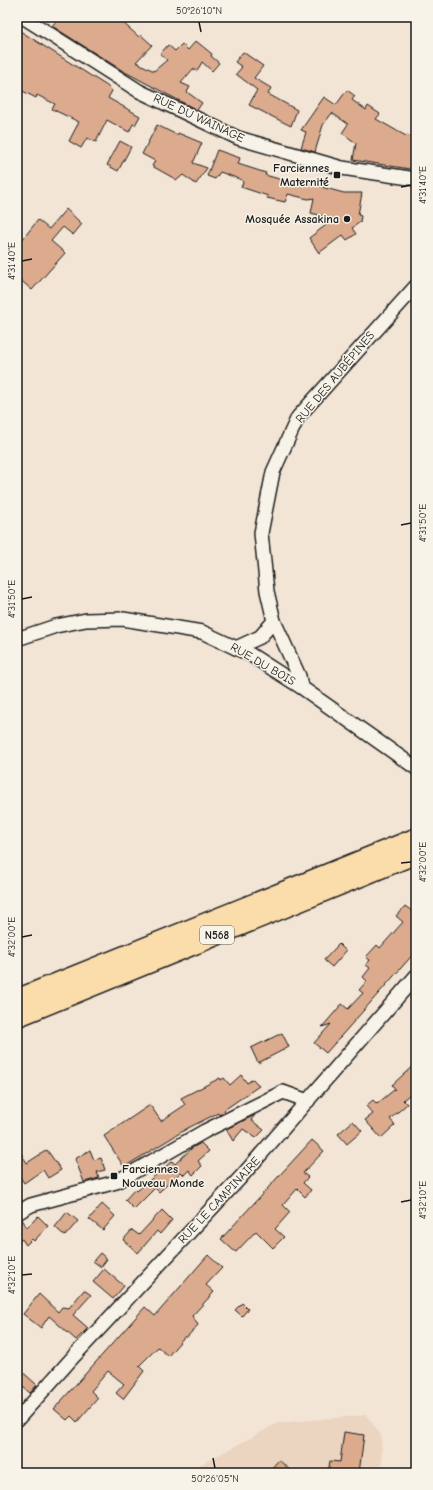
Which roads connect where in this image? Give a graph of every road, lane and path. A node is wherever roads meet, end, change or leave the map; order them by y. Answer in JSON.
{"nodes":[{"id":1,"x":26,"y":18,"type":"edge"},
{"id":2,"x":416,"y":179,"type":"edge"},
{"id":3,"x":416,"y":286,"type":"edge"},
{"id":4,"x":274,"y":621,"type":"junction"},
{"id":5,"x":17,"y":638,"type":"edge"},
{"id":6,"x":236,"y":648,"type":"junction"},
{"id":7,"x":301,"y":687,"type":"junction"},
{"id":8,"x":416,"y":768,"type":"edge"},
{"id":9,"x":416,"y":838,"type":"edge"},
{"id":10,"x":416,"y":854,"type":"edge"},
{"id":11,"x":416,"y":976,"type":"edge"},
{"id":12,"x":24,"y":997,"type":"edge"},
{"id":13,"x":17,"y":1016,"type":"edge"},
{"id":14,"x":308,"y":1101,"type":"junction"},
{"id":15,"x":17,"y":1213,"type":"edge"},
{"id":16,"x":17,"y":1420,"type":"edge"}],
"edges":[{"from":1,"to":2,"type":"street","name":"RUE DU WAINAGE"},
{"from":3,"to":4,"type":"street","name":"RUE DES AUBÉPINES"},
{"from":4,"to":6,"type":"street"},
{"from":4,"to":7,"type":"street","name":"RUE DES AUBÉPINES"},
{"from":5,"to":6,"type":"street","name":"RUE DU BOIS"},
{"from":6,"to":7,"type":"street","name":"RUE DU BOIS"},
{"from":7,"to":8,"type":"street","name":"RUE DU BOIS"},
{"from":9,"to":12,"type":"highway","number":"N568"},
{"from":10,"to":13,"type":"highway","number":"N568"},
{"from":11,"to":14,"type":"street","name":"RUE LE CAMPINAIRE"},
{"from":14,"to":15,"type":"street"},
{"from":14,"to":16,"type":"street","name":"RUE LE CAMPINAIRE"}]}
